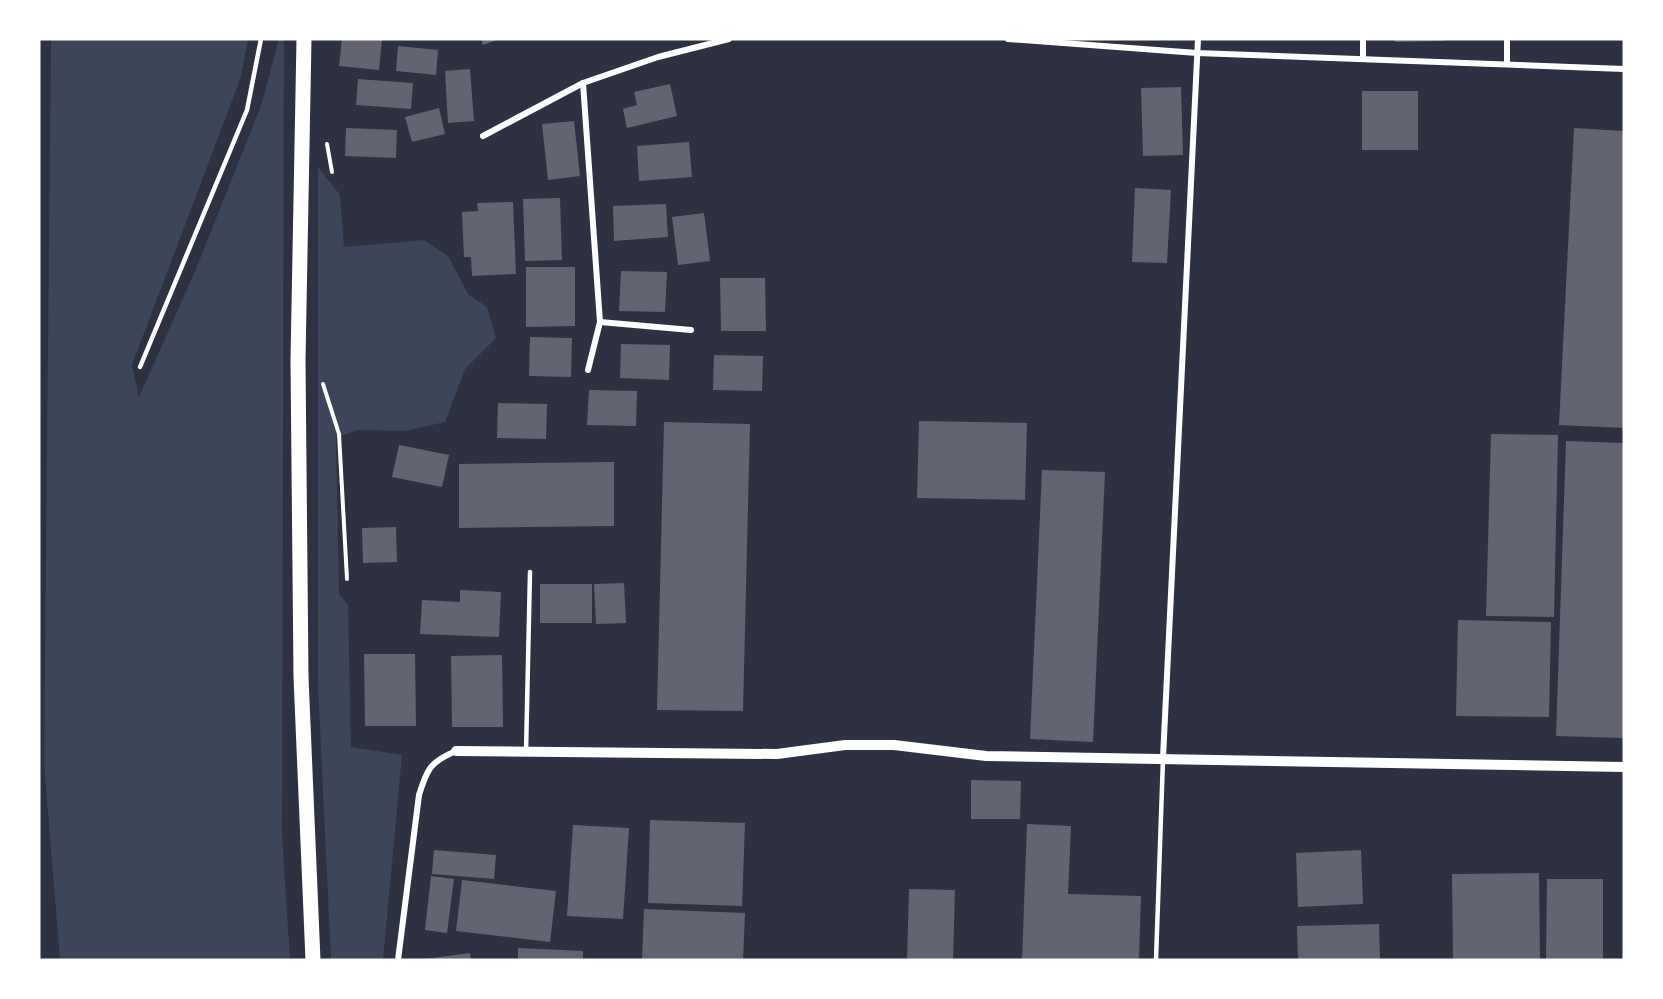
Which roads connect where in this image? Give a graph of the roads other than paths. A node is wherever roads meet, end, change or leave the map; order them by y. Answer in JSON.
{"nodes":[{"id":1,"x":261,"y":39,"type":"edge"},
{"id":2,"x":304,"y":39,"type":"edge"},
{"id":3,"x":729,"y":39,"type":"edge"},
{"id":4,"x":1008,"y":39,"type":"edge"},
{"id":5,"x":1198,"y":39,"type":"edge"},
{"id":6,"x":1363,"y":39,"type":"edge"},
{"id":7,"x":1507,"y":39,"type":"edge"},
{"id":8,"x":1197,"y":53,"type":"junction"},
{"id":9,"x":1363,"y":59,"type":"junction"},
{"id":10,"x":1507,"y":64,"type":"junction"},
{"id":11,"x":1624,"y":69,"type":"edge"},
{"id":12,"x":583,"y":83,"type":"junction"},
{"id":13,"x":483,"y":136,"type":"dead end"},
{"id":14,"x":600,"y":322,"type":"junction"},
{"id":15,"x":691,"y":330,"type":"dead end"},
{"id":16,"x":140,"y":367,"type":"dead end"},
{"id":17,"x":588,"y":370,"type":"dead end"},
{"id":18,"x":531,"y":572,"type":"dead end"},
{"id":19,"x":456,"y":751,"type":"joint"},
{"id":20,"x":526,"y":752,"type":"junction"},
{"id":21,"x":1163,"y":758,"type":"junction"},
{"id":22,"x":1624,"y":767,"type":"edge"},
{"id":23,"x":313,"y":960,"type":"edge"},
{"id":24,"x":398,"y":960,"type":"edge"},
{"id":25,"x":1156,"y":960,"type":"edge"}],
"edges":[{"from":1,"to":16,"type":"lane"},
{"from":2,"to":23,"type":"main road"},
{"from":3,"to":12,"type":"street"},
{"from":4,"to":8,"type":"street"},
{"from":5,"to":8,"type":"street"},
{"from":6,"to":9,"type":"street"},
{"from":7,"to":10,"type":"street"},
{"from":8,"to":9,"type":"street"},
{"from":8,"to":21,"type":"street"},
{"from":9,"to":10,"type":"street"},
{"from":10,"to":11,"type":"street"},
{"from":12,"to":13,"type":"street"},
{"from":12,"to":14,"type":"street"},
{"from":14,"to":15,"type":"street"},
{"from":14,"to":17,"type":"street"},
{"from":18,"to":20,"type":"lane"},
{"from":19,"to":20,"type":"street"},
{"from":19,"to":24,"type":"street"},
{"from":20,"to":21,"type":"street"},
{"from":21,"to":22,"type":"street"},
{"from":21,"to":25,"type":"lane"}]}
